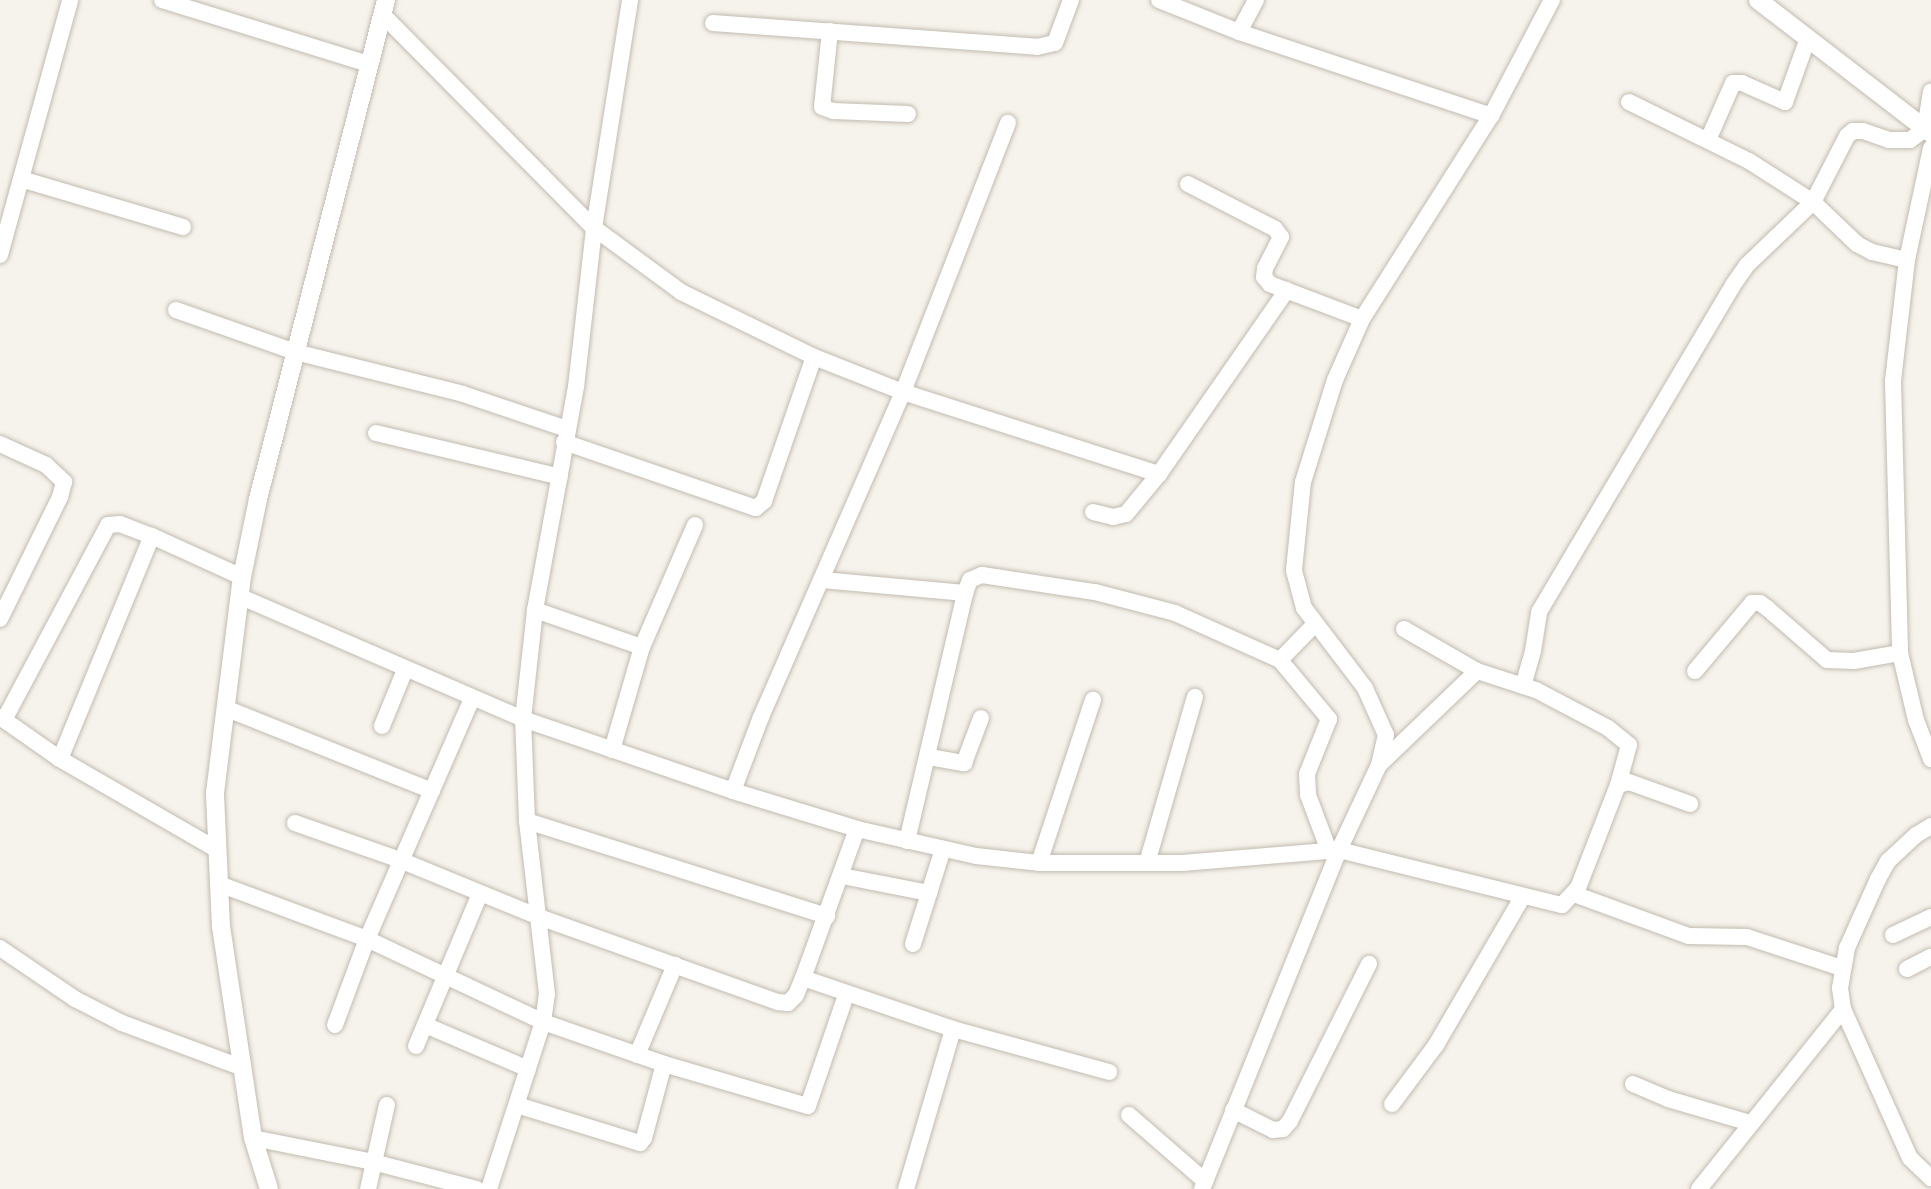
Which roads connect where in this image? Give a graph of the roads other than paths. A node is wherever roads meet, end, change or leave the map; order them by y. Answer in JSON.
{"nodes":[{"id":1,"x":70,"y":0,"type":"edge"},
{"id":2,"x":162,"y":0,"type":"edge"},
{"id":3,"x":630,"y":0,"type":"edge"},
{"id":4,"x":1071,"y":0,"type":"edge"},
{"id":5,"x":1159,"y":0,"type":"edge"},
{"id":6,"x":1256,"y":0,"type":"edge"},
{"id":7,"x":1552,"y":0,"type":"edge"},
{"id":8,"x":1758,"y":0,"type":"edge"},
{"id":9,"x":384,"y":7,"type":"edge"},
{"id":10,"x":713,"y":23,"type":"dead end"},
{"id":11,"x":830,"y":31,"type":"junction"},
{"id":12,"x":1239,"y":32,"type":"junction"},
{"id":13,"x":1808,"y":38,"type":"junction"},
{"id":14,"x":369,"y":64,"type":"junction"},
{"id":15,"x":1930,"y":100,"type":"edge"},
{"id":16,"x":1629,"y":102,"type":"dead end"},
{"id":17,"x":908,"y":114,"type":"dead end"},
{"id":18,"x":1491,"y":116,"type":"junction"},
{"id":19,"x":1008,"y":123,"type":"dead end"},
{"id":20,"x":1928,"y":131,"type":"edge"},
{"id":21,"x":1708,"y":140,"type":"junction"},
{"id":22,"x":1931,"y":148,"type":"edge"},
{"id":23,"x":1929,"y":167,"type":"edge"},
{"id":24,"x":21,"y":179,"type":"junction"},
{"id":25,"x":1188,"y":184,"type":"dead end"},
{"id":26,"x":1813,"y":202,"type":"junction"},
{"id":27,"x":183,"y":227,"type":"dead end"},
{"id":28,"x":594,"y":228,"type":"junction"},
{"id":29,"x":0,"y":255,"type":"edge"},
{"id":30,"x":1907,"y":260,"type":"junction"},
{"id":31,"x":1287,"y":290,"type":"junction"},
{"id":32,"x":176,"y":310,"type":"dead end"},
{"id":33,"x":1362,"y":319,"type":"junction"},
{"id":34,"x":295,"y":352,"type":"junction"},
{"id":35,"x":814,"y":357,"type":"junction"},
{"id":36,"x":903,"y":392,"type":"junction"},
{"id":37,"x":376,"y":433,"type":"dead end"},
{"id":38,"x":566,"y":435,"type":"junction"},
{"id":39,"x":0,"y":444,"type":"edge"},
{"id":40,"x":1159,"y":474,"type":"junction"},
{"id":41,"x":560,"y":477,"type":"junction"},
{"id":42,"x":1093,"y":512,"type":"dead end"},
{"id":43,"x":695,"y":525,"type":"dead end"},
{"id":44,"x":152,"y":536,"type":"junction"},
{"id":45,"x":242,"y":577,"type":"junction"},
{"id":46,"x":822,"y":580,"type":"junction"},
{"id":47,"x":965,"y":593,"type":"junction"},
{"id":48,"x":239,"y":596,"type":"junction"},
{"id":49,"x":535,"y":610,"type":"junction"},
{"id":50,"x":0,"y":619,"type":"edge"},
{"id":51,"x":1315,"y":624,"type":"junction"},
{"id":52,"x":1404,"y":629,"type":"dead end"},
{"id":53,"x":642,"y":647,"type":"junction"},
{"id":54,"x":1900,"y":653,"type":"junction"},
{"id":55,"x":1280,"y":660,"type":"junction"},
{"id":56,"x":405,"y":670,"type":"junction"},
{"id":57,"x":1477,"y":671,"type":"junction"},
{"id":58,"x":1695,"y":671,"type":"dead end"},
{"id":59,"x":1523,"y":686,"type":"junction"},
{"id":60,"x":1195,"y":697,"type":"dead end"},
{"id":61,"x":472,"y":699,"type":"junction"},
{"id":62,"x":1093,"y":700,"type":"dead end"},
{"id":63,"x":225,"y":708,"type":"junction"},
{"id":64,"x":1924,"y":717,"type":"edge"},
{"id":65,"x":2,"y":718,"type":"edge"},
{"id":66,"x":981,"y":718,"type":"dead end"},
{"id":67,"x":523,"y":719,"type":"junction"},
{"id":68,"x":382,"y":726,"type":"dead end"},
{"id":69,"x":612,"y":750,"type":"junction"},
{"id":70,"x":929,"y":757,"type":"junction"},
{"id":71,"x":60,"y":759,"type":"junction"},
{"id":72,"x":1931,"y":759,"type":"edge"},
{"id":73,"x":1379,"y":765,"type":"junction"},
{"id":74,"x":1618,"y":785,"type":"junction"},
{"id":75,"x":432,"y":791,"type":"junction"},
{"id":76,"x":733,"y":791,"type":"junction"},
{"id":77,"x":1690,"y":804,"type":"dead end"},
{"id":78,"x":527,"y":821,"type":"junction"},
{"id":79,"x":295,"y":823,"type":"dead end"},
{"id":80,"x":1931,"y":826,"type":"edge"},
{"id":81,"x":857,"y":829,"type":"junction"},
{"id":82,"x":907,"y":841,"type":"junction"},
{"id":83,"x":216,"y":849,"type":"junction"},
{"id":84,"x":943,"y":849,"type":"junction"},
{"id":85,"x":1334,"y":850,"type":"junction"},
{"id":86,"x":400,"y":860,"type":"junction"},
{"id":87,"x":1039,"y":863,"type":"junction"},
{"id":88,"x":1147,"y":863,"type":"junction"},
{"id":89,"x":842,"y":876,"type":"junction"},
{"id":90,"x":219,"y":884,"type":"junction"},
{"id":91,"x":929,"y":893,"type":"junction"},
{"id":92,"x":480,"y":894,"type":"junction"},
{"id":93,"x":1574,"y":894,"type":"junction"},
{"id":94,"x":1522,"y":898,"type":"junction"},
{"id":95,"x":827,"y":916,"type":"junction"},
{"id":96,"x":539,"y":917,"type":"junction"},
{"id":97,"x":1931,"y":917,"type":"edge"},
{"id":98,"x":1893,"y":935,"type":"dead end"},
{"id":99,"x":367,"y":939,"type":"junction"},
{"id":100,"x":913,"y":944,"type":"dead end"},
{"id":101,"x":0,"y":948,"type":"edge"},
{"id":102,"x":1931,"y":957,"type":"edge"},
{"id":103,"x":1369,"y":964,"type":"dead end"},
{"id":104,"x":675,"y":965,"type":"junction"},
{"id":105,"x":1842,"y":968,"type":"junction"},
{"id":106,"x":1907,"y":969,"type":"dead end"},
{"id":107,"x":443,"y":978,"type":"junction"},
{"id":108,"x":803,"y":978,"type":"junction"},
{"id":109,"x":846,"y":995,"type":"junction"},
{"id":110,"x":1843,"y":1009,"type":"junction"},
{"id":111,"x":543,"y":1022,"type":"junction"},
{"id":112,"x":335,"y":1025,"type":"dead end"},
{"id":113,"x":425,"y":1025,"type":"junction"},
{"id":114,"x":953,"y":1029,"type":"junction"},
{"id":115,"x":416,"y":1046,"type":"dead end"},
{"id":116,"x":637,"y":1055,"type":"junction"},
{"id":117,"x":664,"y":1064,"type":"junction"},
{"id":118,"x":243,"y":1068,"type":"junction"},
{"id":119,"x":528,"y":1069,"type":"junction"},
{"id":120,"x":1109,"y":1072,"type":"dead end"},
{"id":121,"x":1633,"y":1084,"type":"dead end"},
{"id":122,"x":1392,"y":1104,"type":"dead end"},
{"id":123,"x":387,"y":1105,"type":"dead end"},
{"id":124,"x":517,"y":1105,"type":"junction"},
{"id":125,"x":1233,"y":1110,"type":"junction"},
{"id":126,"x":1129,"y":1115,"type":"dead end"},
{"id":127,"x":1750,"y":1123,"type":"junction"},
{"id":128,"x":253,"y":1138,"type":"junction"},
{"id":129,"x":373,"y":1162,"type":"junction"},
{"id":130,"x":1931,"y":1178,"type":"edge"},
{"id":131,"x":1204,"y":1185,"type":"edge"},
{"id":132,"x":269,"y":1189,"type":"edge"},
{"id":133,"x":368,"y":1189,"type":"edge"},
{"id":134,"x":477,"y":1189,"type":"edge"},
{"id":135,"x":489,"y":1189,"type":"edge"},
{"id":136,"x":906,"y":1189,"type":"edge"},
{"id":137,"x":1699,"y":1189,"type":"edge"}],
"edges":[{"from":1,"to":24,"type":"street"},
{"from":2,"to":14,"type":"street"},
{"from":3,"to":28,"type":"street"},
{"from":4,"to":11,"type":"street"},
{"from":5,"to":12,"type":"street"},
{"from":6,"to":12,"type":"street"},
{"from":7,"to":18,"type":"street"},
{"from":8,"to":13,"type":"street"},
{"from":9,"to":14,"type":"street"},
{"from":9,"to":28,"type":"street"},
{"from":10,"to":11,"type":"street"},
{"from":11,"to":17,"type":"street"},
{"from":12,"to":18,"type":"street"},
{"from":13,"to":20,"type":"street"},
{"from":13,"to":21,"type":"street"},
{"from":14,"to":34,"type":"street"},
{"from":15,"to":20,"type":"street"},
{"from":16,"to":21,"type":"street"},
{"from":18,"to":33,"type":"street"},
{"from":19,"to":36,"type":"street"},
{"from":20,"to":26,"type":"street"},
{"from":21,"to":26,"type":"street"},
{"from":22,"to":23,"type":"street"},
{"from":23,"to":30,"type":"street"},
{"from":24,"to":27,"type":"street"},
{"from":24,"to":29,"type":"street"},
{"from":25,"to":31,"type":"street"},
{"from":26,"to":30,"type":"street"},
{"from":26,"to":59,"type":"street"},
{"from":28,"to":35,"type":"street"},
{"from":28,"to":38,"type":"street"},
{"from":30,"to":54,"type":"street"},
{"from":31,"to":33,"type":"street"},
{"from":31,"to":40,"type":"street"},
{"from":32,"to":34,"type":"street"},
{"from":33,"to":51,"type":"street"},
{"from":34,"to":38,"type":"street"},
{"from":34,"to":45,"type":"street"},
{"from":35,"to":36,"type":"street"},
{"from":35,"to":38,"type":"street"},
{"from":36,"to":40,"type":"street"},
{"from":36,"to":46,"type":"street"},
{"from":37,"to":41,"type":"street"},
{"from":38,"to":41,"type":"street"},
{"from":39,"to":50,"type":"street"},
{"from":40,"to":42,"type":"street"},
{"from":41,"to":49,"type":"street"},
{"from":43,"to":53,"type":"street"},
{"from":44,"to":45,"type":"street"},
{"from":44,"to":65,"type":"street"},
{"from":44,"to":71,"type":"street"},
{"from":45,"to":48,"type":"street"},
{"from":46,"to":47,"type":"street"},
{"from":46,"to":76,"type":"street"},
{"from":47,"to":55,"type":"street"},
{"from":47,"to":70,"type":"street"},
{"from":48,"to":56,"type":"street"},
{"from":48,"to":63,"type":"street"},
{"from":49,"to":53,"type":"street"},
{"from":49,"to":67,"type":"street"},
{"from":51,"to":55,"type":"street"},
{"from":51,"to":73,"type":"street"},
{"from":52,"to":57,"type":"street"},
{"from":53,"to":69,"type":"street"},
{"from":54,"to":58,"type":"street"},
{"from":54,"to":64,"type":"street"},
{"from":55,"to":85,"type":"street"},
{"from":56,"to":61,"type":"street"},
{"from":56,"to":68,"type":"street"},
{"from":57,"to":59,"type":"street"},
{"from":57,"to":73,"type":"street"},
{"from":59,"to":74,"type":"street"},
{"from":60,"to":88,"type":"street"},
{"from":61,"to":67,"type":"street"},
{"from":61,"to":75,"type":"street"},
{"from":62,"to":87,"type":"street"},
{"from":63,"to":75,"type":"street"},
{"from":63,"to":83,"type":"street"},
{"from":64,"to":72,"type":"street"},
{"from":65,"to":71,"type":"street"},
{"from":66,"to":70,"type":"street"},
{"from":67,"to":69,"type":"street"},
{"from":67,"to":78,"type":"street"},
{"from":69,"to":76,"type":"street"},
{"from":70,"to":82,"type":"street"},
{"from":71,"to":83,"type":"street"},
{"from":73,"to":85,"type":"street"},
{"from":74,"to":77,"type":"street"},
{"from":74,"to":93,"type":"street"},
{"from":75,"to":86,"type":"street"},
{"from":76,"to":81,"type":"street"},
{"from":78,"to":95,"type":"street"},
{"from":78,"to":96,"type":"street"},
{"from":79,"to":86,"type":"street"},
{"from":80,"to":105,"type":"street"},
{"from":81,"to":82,"type":"street"},
{"from":81,"to":89,"type":"street"},
{"from":82,"to":84,"type":"street"},
{"from":83,"to":90,"type":"street"},
{"from":84,"to":87,"type":"street"},
{"from":84,"to":91,"type":"street"},
{"from":85,"to":88,"type":"street"},
{"from":85,"to":94,"type":"street"},
{"from":85,"to":125,"type":"street"},
{"from":86,"to":92,"type":"street"},
{"from":86,"to":99,"type":"street"},
{"from":87,"to":88,"type":"street"},
{"from":89,"to":91,"type":"street"},
{"from":89,"to":95,"type":"street"},
{"from":90,"to":99,"type":"street"},
{"from":90,"to":118,"type":"street"},
{"from":91,"to":100,"type":"street"},
{"from":92,"to":96,"type":"street"},
{"from":92,"to":107,"type":"street"},
{"from":93,"to":94,"type":"street"},
{"from":93,"to":105,"type":"street"},
{"from":94,"to":122,"type":"street"},
{"from":95,"to":108,"type":"street"},
{"from":96,"to":104,"type":"street"},
{"from":96,"to":111,"type":"street"},
{"from":97,"to":98,"type":"street"},
{"from":99,"to":107,"type":"street"},
{"from":99,"to":112,"type":"street"},
{"from":101,"to":118,"type":"street"},
{"from":102,"to":106,"type":"street"},
{"from":103,"to":125,"type":"street"},
{"from":104,"to":108,"type":"street"},
{"from":104,"to":116,"type":"street"},
{"from":105,"to":110,"type":"street"},
{"from":107,"to":111,"type":"street"},
{"from":107,"to":113,"type":"street"},
{"from":108,"to":109,"type":"street"},
{"from":109,"to":114,"type":"street"},
{"from":109,"to":117,"type":"street"},
{"from":110,"to":127,"type":"street"},
{"from":110,"to":130,"type":"street"},
{"from":111,"to":116,"type":"street"},
{"from":111,"to":119,"type":"street"},
{"from":113,"to":115,"type":"street"},
{"from":113,"to":119,"type":"street"},
{"from":114,"to":120,"type":"street"},
{"from":114,"to":136,"type":"street"},
{"from":116,"to":117,"type":"street"},
{"from":117,"to":124,"type":"street"},
{"from":118,"to":128,"type":"street"},
{"from":119,"to":124,"type":"street"},
{"from":121,"to":127,"type":"street"},
{"from":123,"to":129,"type":"street"},
{"from":124,"to":135,"type":"street"},
{"from":125,"to":131,"type":"street"},
{"from":126,"to":131,"type":"street"},
{"from":127,"to":137,"type":"street"},
{"from":128,"to":129,"type":"street"},
{"from":128,"to":132,"type":"street"},
{"from":129,"to":133,"type":"street"},
{"from":129,"to":134,"type":"street"}]}
